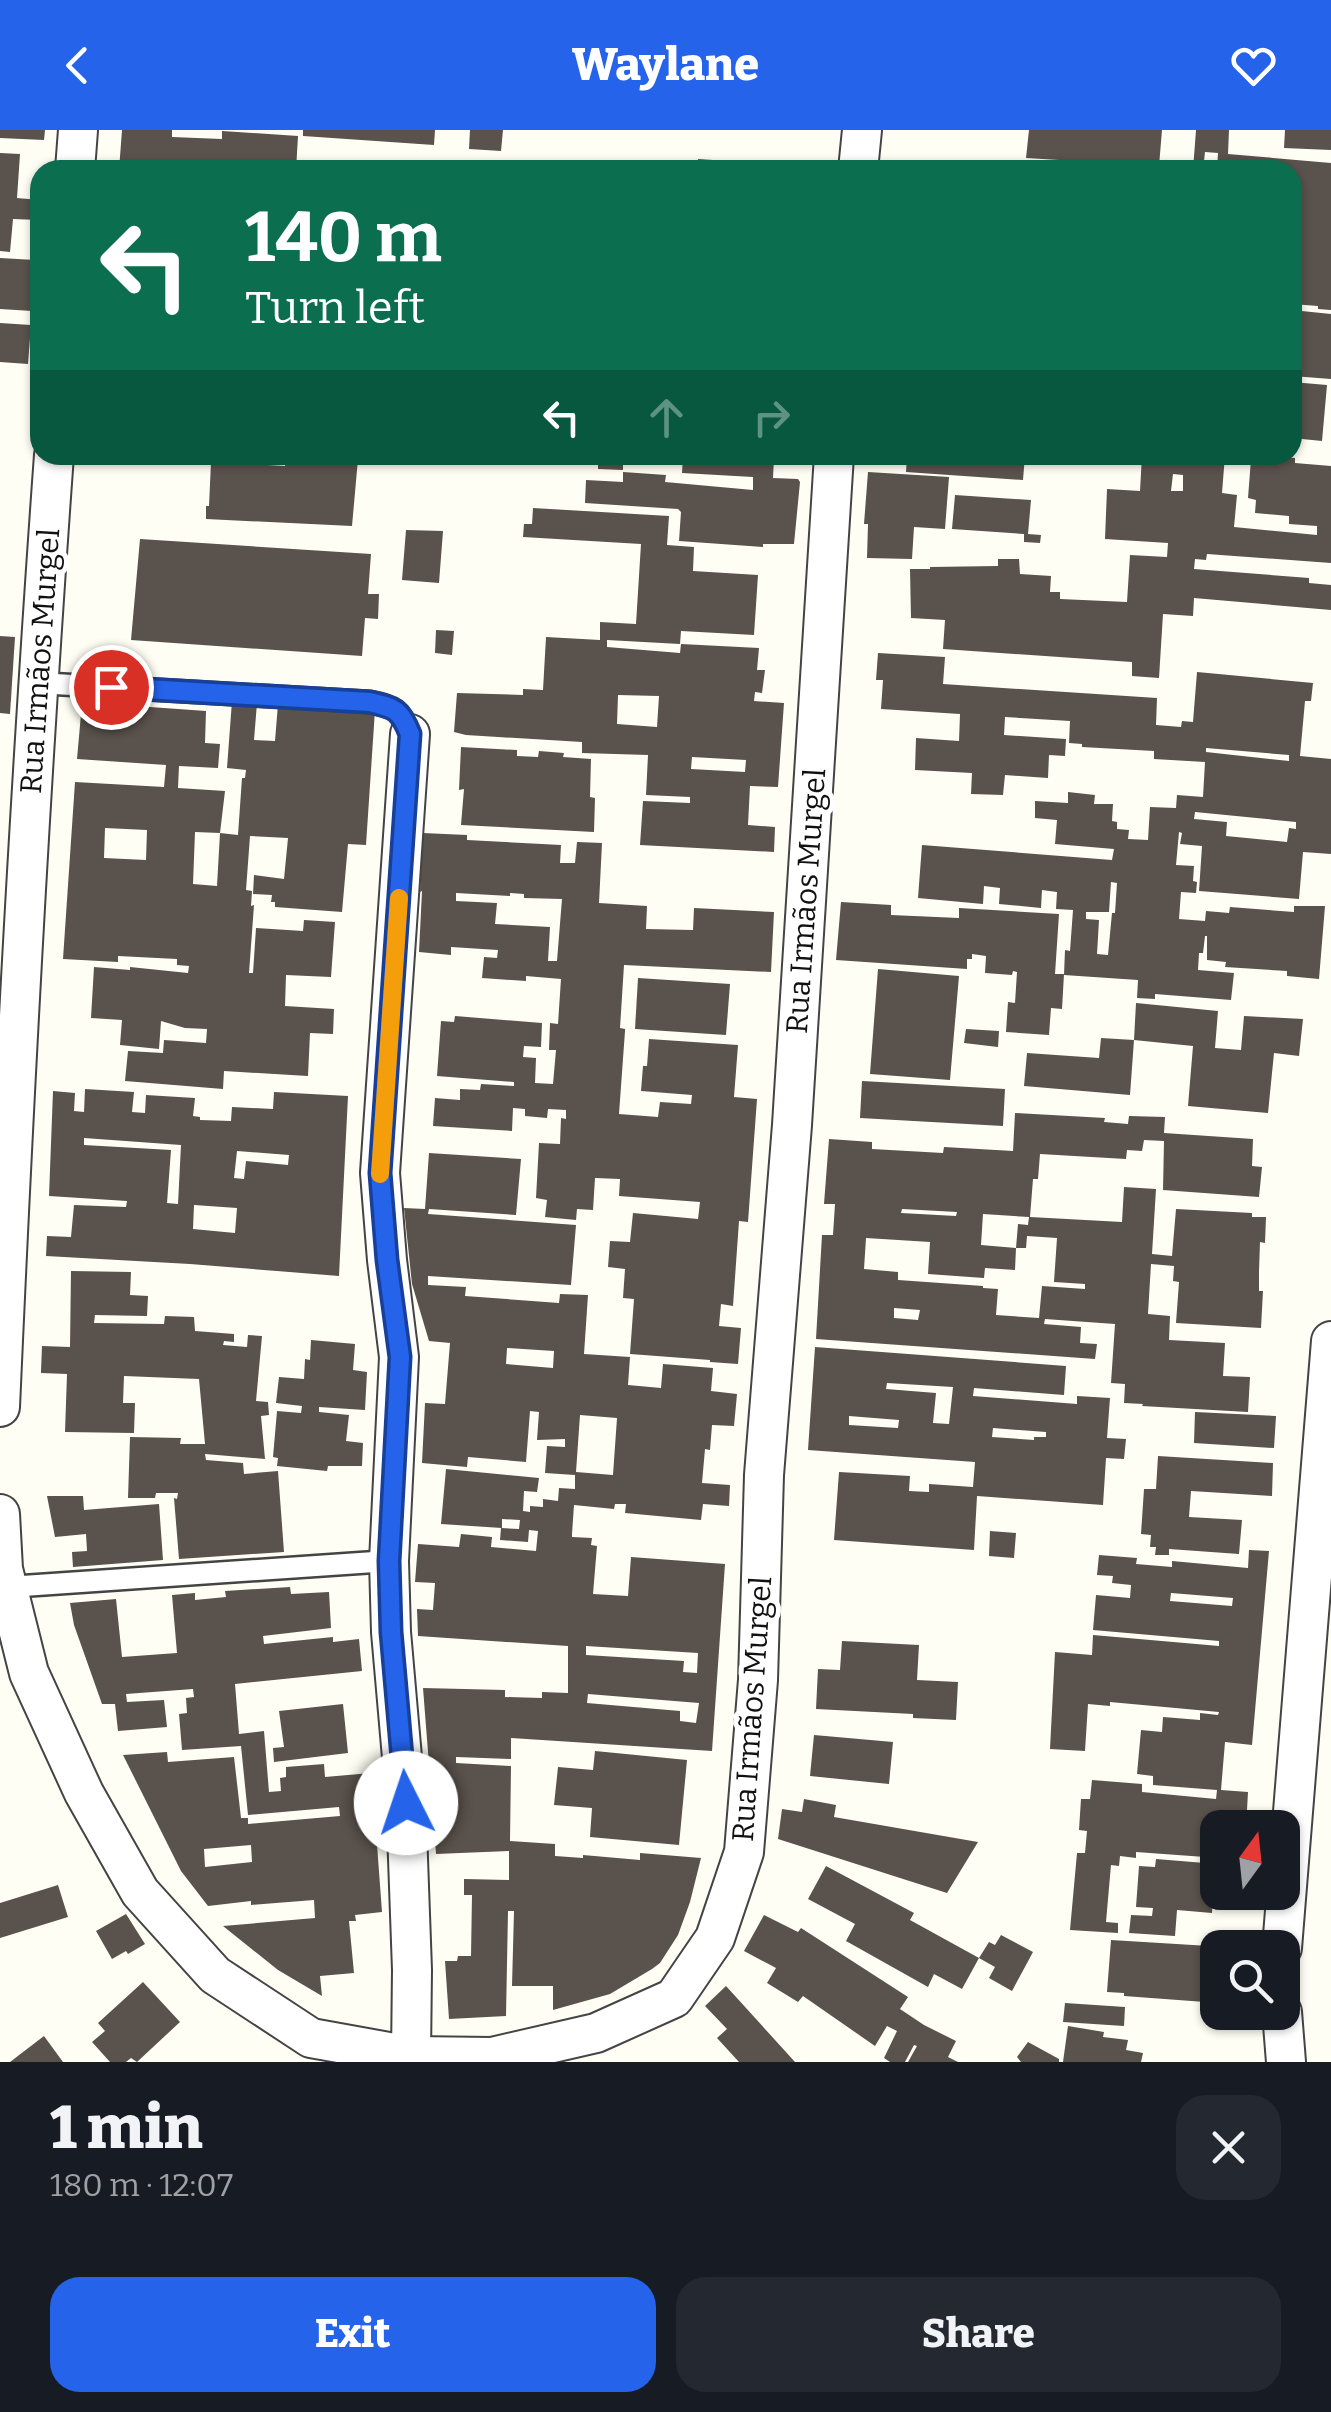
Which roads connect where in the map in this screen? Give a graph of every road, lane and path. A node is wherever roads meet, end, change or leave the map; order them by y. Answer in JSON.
{"nodes":[{"id":1,"x":78,"y":130,"type":"edge"},
{"id":2,"x":862,"y":130,"type":"edge"},
{"id":3,"x":76,"y":160,"type":"edge"},
{"id":4,"x":859,"y":160,"type":"edge"},
{"id":5,"x":53,"y":465,"type":"edge"},
{"id":6,"x":833,"y":465,"type":"edge"},
{"id":7,"x":38,"y":682,"type":"junction"},
{"id":8,"x":410,"y":734,"type":"joint"},
{"id":9,"x":1331,"y":1341,"type":"edge"},
{"id":10,"x":0,"y":1407,"type":"edge"},
{"id":11,"x":0,"y":1514,"type":"edge"},
{"id":12,"x":389,"y":1561,"type":"junction"},
{"id":13,"x":8,"y":1587,"type":"junction"},
{"id":14,"x":1283,"y":1930,"type":"edge"},
{"id":15,"x":1283,"y":2030,"type":"edge"},
{"id":16,"x":411,"y":2056,"type":"junction"},
{"id":17,"x":1286,"y":2062,"type":"edge"}],
"edges":[{"from":1,"to":3,"type":"street"},
{"from":2,"to":4,"type":"street"},
{"from":5,"to":7,"type":"street","name":"Rua Irmãos Murgel"},
{"from":6,"to":16,"type":"street","name":"Rua Irmãos Murgel"},
{"from":7,"to":8,"type":"lane"},
{"from":7,"to":10,"type":"street","name":"Rua Irmãos Murgel"},
{"from":8,"to":12,"type":"street"},
{"from":9,"to":14,"type":"street"},
{"from":11,"to":13,"type":"street","name":"Rua Irmãos Murgel"},
{"from":12,"to":13,"type":"lane"},
{"from":12,"to":16,"type":"street"},
{"from":13,"to":16,"type":"street","name":"Rua Irmãos Murgel"},
{"from":15,"to":17,"type":"street"}]}
